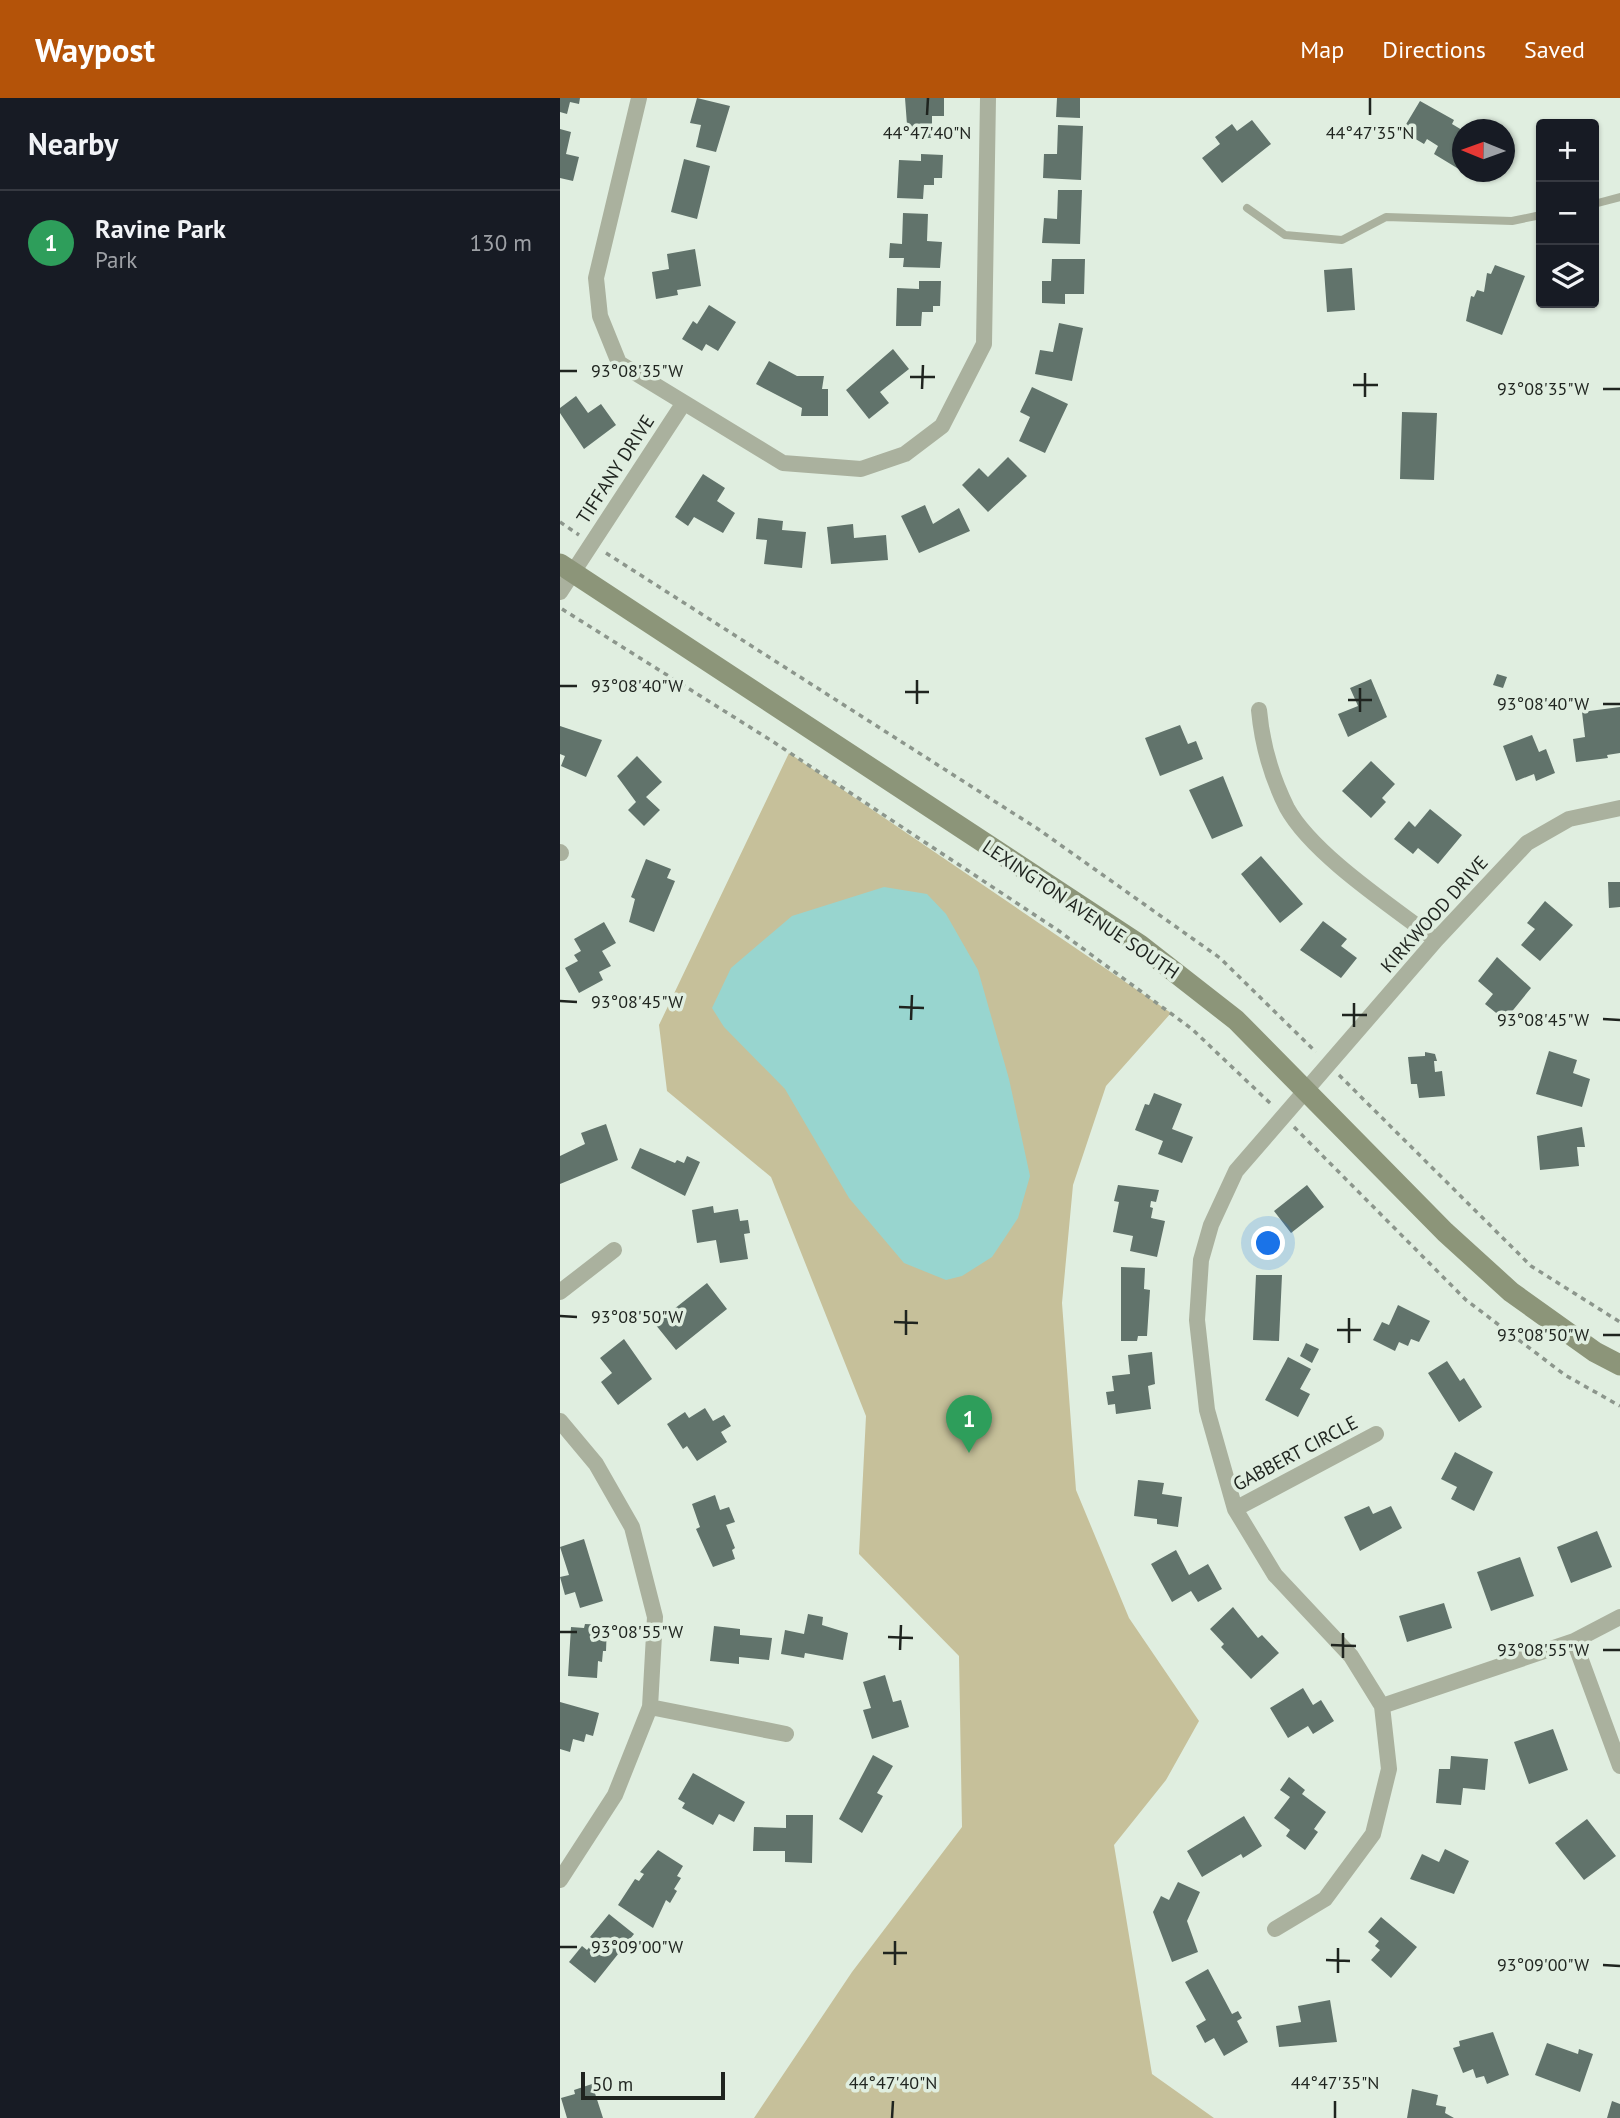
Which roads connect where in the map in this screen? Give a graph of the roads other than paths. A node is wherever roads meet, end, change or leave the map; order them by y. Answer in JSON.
{"nodes":[{"id":1,"x":639,"y":98,"type":"edge"},
{"id":2,"x":988,"y":98,"type":"edge"},
{"id":3,"x":1620,"y":197,"type":"edge"},
{"id":4,"x":1599,"y":203,"type":"edge"},
{"id":5,"x":1247,"y":208,"type":"dead end"},
{"id":6,"x":1536,"y":216,"type":"edge"},
{"id":7,"x":683,"y":404,"type":"junction"},
{"id":8,"x":566,"y":568,"type":"edge"},
{"id":9,"x":560,"y":592,"type":"edge"},
{"id":10,"x":1259,"y":710,"type":"dead end"},
{"id":11,"x":1620,"y":808,"type":"edge"},
{"id":12,"x":1436,"y":940,"type":"junction"},
{"id":13,"x":1308,"y":1091,"type":"junction"},
{"id":14,"x":614,"y":1250,"type":"dead end"},
{"id":15,"x":560,"y":1292,"type":"edge"},
{"id":16,"x":1620,"y":1365,"type":"edge"},
{"id":17,"x":560,"y":1421,"type":"edge"},
{"id":18,"x":1376,"y":1433,"type":"dead end"},
{"id":19,"x":1235,"y":1509,"type":"junction"},
{"id":20,"x":1620,"y":1617,"type":"edge"},
{"id":21,"x":1574,"y":1641,"type":"junction"},
{"id":22,"x":1382,"y":1706,"type":"junction"},
{"id":23,"x":650,"y":1707,"type":"junction"},
{"id":24,"x":786,"y":1734,"type":"dead end"},
{"id":25,"x":1620,"y":1766,"type":"edge"},
{"id":26,"x":560,"y":1880,"type":"edge"},
{"id":27,"x":1275,"y":1929,"type":"dead end"}],
"edges":[{"from":1,"to":7,"type":"street"},
{"from":2,"to":7,"type":"street"},
{"from":3,"to":4,"type":"lane"},
{"from":5,"to":6,"type":"lane"},
{"from":7,"to":8,"type":"street","name":"TIFFANY DRIVE"},
{"from":8,"to":9,"type":"street","name":"TIFFANY DRIVE"},
{"from":8,"to":13,"type":"street","name":"LEXINGTON AVENUE SOUTH"},
{"from":10,"to":12,"type":"street"},
{"from":11,"to":12,"type":"street","name":"KIRKWOOD DRIVE"},
{"from":12,"to":13,"type":"street","name":"KIRKWOOD DRIVE"},
{"from":13,"to":16,"type":"street","name":"LEXINGTON AVENUE SOUTH"},
{"from":13,"to":19,"type":"street","name":"KIRKWOOD DRIVE"},
{"from":14,"to":15,"type":"street"},
{"from":17,"to":23,"type":"street"},
{"from":18,"to":19,"type":"street","name":"GABBERT CIRCLE"},
{"from":19,"to":22,"type":"street","name":"KIRKWOOD DRIVE"},
{"from":20,"to":21,"type":"street"},
{"from":21,"to":22,"type":"street"},
{"from":21,"to":25,"type":"street"},
{"from":22,"to":27,"type":"street"},
{"from":23,"to":24,"type":"street"},
{"from":23,"to":26,"type":"street"}]}
